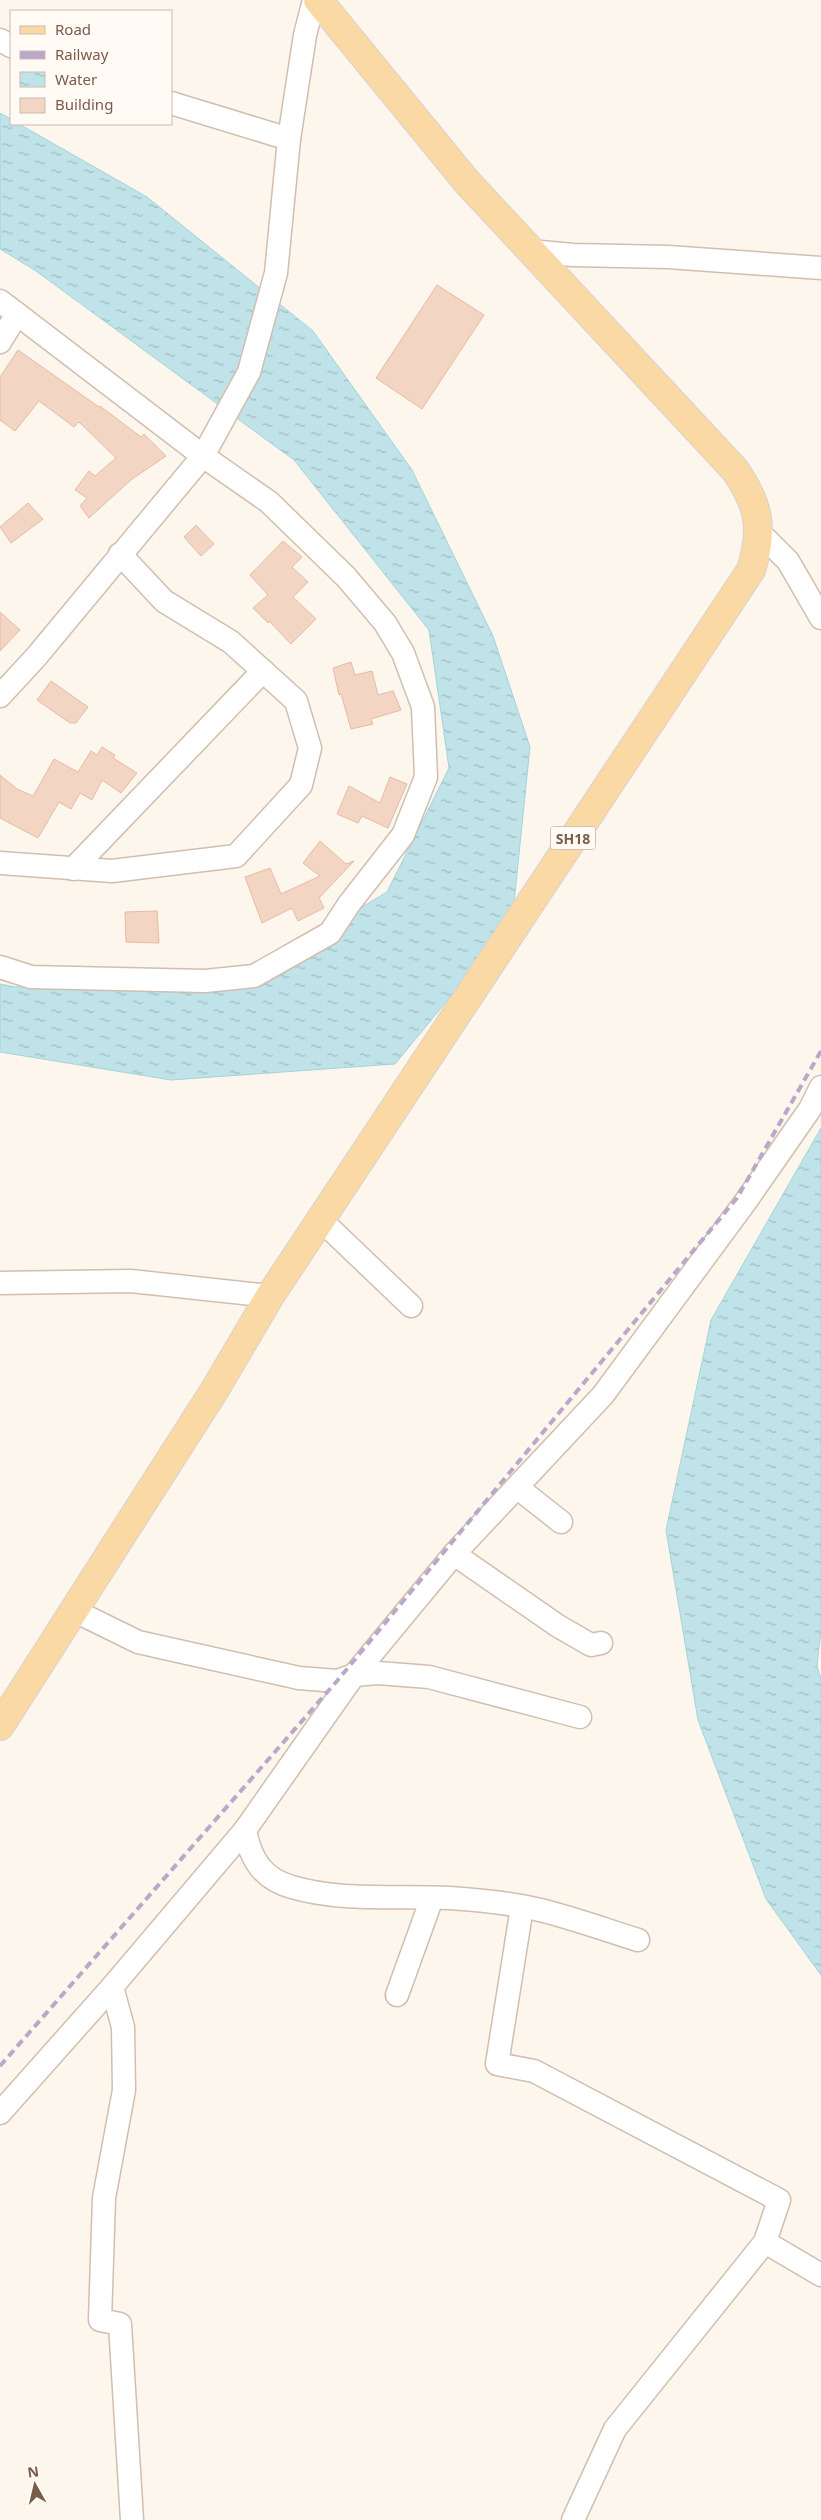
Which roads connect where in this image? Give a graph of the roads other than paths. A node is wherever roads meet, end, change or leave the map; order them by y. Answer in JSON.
{"nodes":[{"id":1,"x":314,"y":0,"type":"edge"},
{"id":2,"x":318,"y":0,"type":"edge"},
{"id":3,"x":172,"y":103,"type":"edge"},
{"id":4,"x":289,"y":139,"type":"junction"},
{"id":5,"x":530,"y":251,"type":"junction"},
{"id":6,"x":821,"y":268,"type":"edge"},
{"id":7,"x":8,"y":308,"type":"edge"},
{"id":8,"x":0,"y":342,"type":"edge"},
{"id":9,"x":203,"y":456,"type":"junction"},
{"id":10,"x":758,"y":531,"type":"junction"},
{"id":11,"x":120,"y":554,"type":"junction"},
{"id":12,"x":821,"y":618,"type":"edge"},
{"id":13,"x":263,"y":671,"type":"junction"},
{"id":14,"x":0,"y":696,"type":"edge"},
{"id":15,"x":0,"y":863,"type":"edge"},
{"id":16,"x":73,"y":869,"type":"junction"},
{"id":17,"x":0,"y":968,"type":"edge"},
{"id":18,"x":821,"y":1087,"type":"edge"},
{"id":19,"x":321,"y":1220,"type":"junction"},
{"id":20,"x":0,"y":1283,"type":"edge"},
{"id":21,"x":270,"y":1296,"type":"junction"},
{"id":22,"x":411,"y":1306,"type":"dead end"},
{"id":23,"x":518,"y":1488,"type":"junction"},
{"id":24,"x":561,"y":1522,"type":"dead end"},
{"id":25,"x":454,"y":1554,"type":"junction"},
{"id":26,"x":75,"y":1611,"type":"junction"},
{"id":27,"x":601,"y":1643,"type":"dead end"},
{"id":28,"x":354,"y":1675,"type":"junction"},
{"id":29,"x":580,"y":1717,"type":"dead end"},
{"id":30,"x":0,"y":1726,"type":"edge"},
{"id":31,"x":245,"y":1830,"type":"junction"},
{"id":32,"x":432,"y":1898,"type":"junction"},
{"id":33,"x":522,"y":1906,"type":"junction"},
{"id":34,"x":638,"y":1940,"type":"dead end"},
{"id":35,"x":112,"y":1988,"type":"junction"},
{"id":36,"x":397,"y":1995,"type":"dead end"},
{"id":37,"x":0,"y":2113,"type":"edge"},
{"id":38,"x":765,"y":2242,"type":"junction"},
{"id":39,"x":821,"y":2275,"type":"edge"},
{"id":40,"x":132,"y":2520,"type":"edge"},
{"id":41,"x":573,"y":2520,"type":"edge"}],
"edges":[{"from":1,"to":4,"type":"street"},
{"from":2,"to":5,"type":"main road","number":"SH18"},
{"from":3,"to":4,"type":"street"},
{"from":4,"to":9,"type":"street"},
{"from":5,"to":6,"type":"street"},
{"from":5,"to":10,"type":"main road","number":"SH18"},
{"from":7,"to":8,"type":"street"},
{"from":7,"to":9,"type":"street"},
{"from":9,"to":11,"type":"street"},
{"from":9,"to":17,"type":"street"},
{"from":10,"to":12,"type":"street"},
{"from":10,"to":19,"type":"main road","number":"SH18"},
{"from":11,"to":13,"type":"street"},
{"from":11,"to":14,"type":"street"},
{"from":13,"to":16,"type":"street"},
{"from":13,"to":16,"type":"street"},
{"from":15,"to":16,"type":"street"},
{"from":18,"to":23,"type":"street"},
{"from":19,"to":21,"type":"main road","number":"SH18"},
{"from":19,"to":22,"type":"street"},
{"from":20,"to":21,"type":"street"},
{"from":21,"to":26,"type":"main road","number":"SH18"},
{"from":23,"to":24,"type":"street"},
{"from":23,"to":25,"type":"street"},
{"from":25,"to":27,"type":"street"},
{"from":25,"to":28,"type":"street"},
{"from":26,"to":28,"type":"street"},
{"from":26,"to":30,"type":"main road","number":"SH18"},
{"from":28,"to":29,"type":"street"},
{"from":28,"to":31,"type":"street"},
{"from":31,"to":32,"type":"street"},
{"from":31,"to":35,"type":"street"},
{"from":32,"to":33,"type":"street"},
{"from":32,"to":36,"type":"street"},
{"from":33,"to":34,"type":"street"},
{"from":33,"to":38,"type":"street"},
{"from":35,"to":37,"type":"street"},
{"from":35,"to":40,"type":"street"},
{"from":38,"to":39,"type":"street"},
{"from":38,"to":41,"type":"street"}]}
